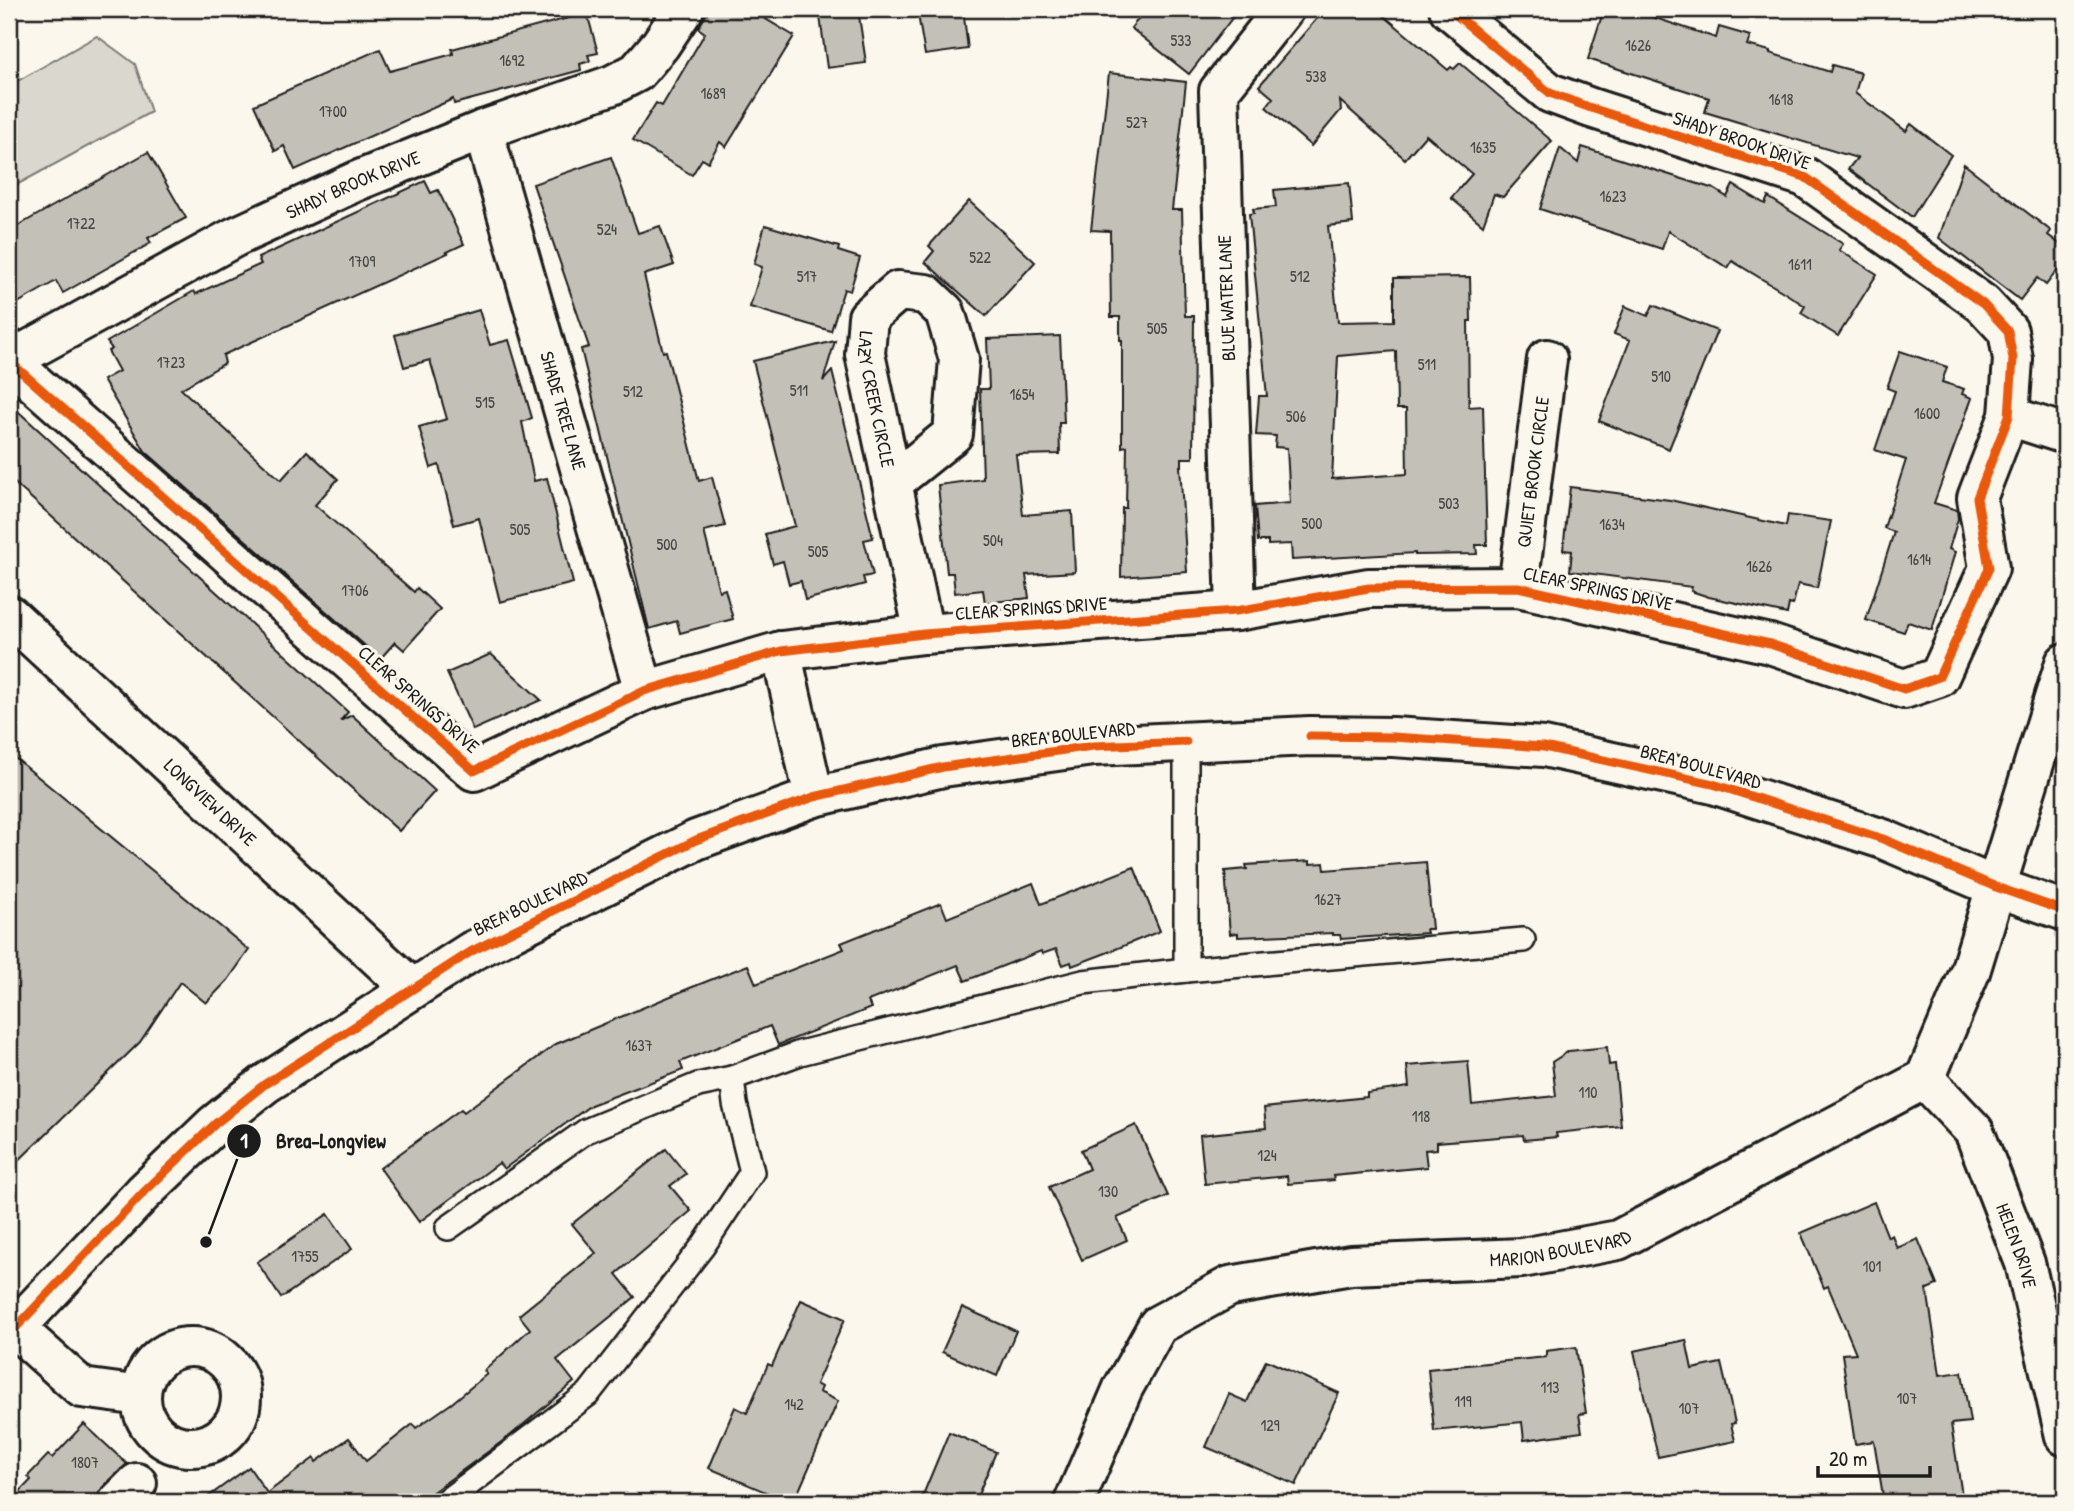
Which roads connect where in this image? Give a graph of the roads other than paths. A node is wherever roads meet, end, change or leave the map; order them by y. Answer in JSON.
{"nodes":[{"id":1,"x":684,"y":9,"type":"edge"},
{"id":2,"x":1284,"y":9,"type":"edge"},
{"id":3,"x":1449,"y":9,"type":"edge"},
{"id":4,"x":483,"y":130,"type":"junction"},
{"id":5,"x":1547,"y":359,"type":"dead end"},
{"id":6,"x":9,"y":361,"type":"edge"},
{"id":7,"x":2009,"y":416,"type":"junction"},
{"id":8,"x":2065,"y":434,"type":"edge"},
{"id":9,"x":892,"y":483,"type":"dead end"},
{"id":10,"x":1518,"y":587,"type":"junction"},
{"id":11,"x":1236,"y":611,"type":"junction"},
{"id":12,"x":9,"y":615,"type":"edge"},
{"id":13,"x":924,"y":634,"type":"junction"},
{"id":14,"x":781,"y":651,"type":"junction"},
{"id":15,"x":2065,"y":663,"type":"edge"},
{"id":16,"x":644,"y":691,"type":"junction"},
{"id":17,"x":1186,"y":742,"type":"junction"},
{"id":18,"x":814,"y":797,"type":"junction"},
{"id":19,"x":1996,"y":887,"type":"junction"},
{"id":20,"x":2065,"y":911,"type":"edge"},
{"id":21,"x":1523,"y":940,"type":"dead end"},
{"id":22,"x":1186,"y":970,"type":"junction"},
{"id":23,"x":411,"y":988,"type":"junction"},
{"id":24,"x":732,"y":1078,"type":"junction"},
{"id":25,"x":1925,"y":1079,"type":"junction"},
{"id":26,"x":448,"y":1228,"type":"dead end"},
{"id":27,"x":12,"y":1332,"type":"edge"},
{"id":28,"x":141,"y":1396,"type":"dead end"},
{"id":29,"x":2065,"y":1436,"type":"edge"},
{"id":30,"x":445,"y":1502,"type":"edge"},
{"id":31,"x":1074,"y":1502,"type":"edge"}],
"edges":[{"from":1,"to":4,"type":"street","name":"SHADY BROOK DRIVE"},
{"from":2,"to":11,"type":"street","name":"BLUE WATER LANE"},
{"from":3,"to":7,"type":"street","name":"SHADY BROOK DRIVE"},
{"from":4,"to":6,"type":"street","name":"SHADY BROOK DRIVE"},
{"from":4,"to":16,"type":"street","name":"SHADE TREE LANE"},
{"from":5,"to":10,"type":"street","name":"QUIET BROOK CIRCLE"},
{"from":6,"to":16,"type":"street","name":"CLEAR SPRINGS DRIVE"},
{"from":7,"to":8,"type":"street"},
{"from":7,"to":10,"type":"street","name":"CLEAR SPRINGS DRIVE"},
{"from":9,"to":13,"type":"street","name":"LAZY CREEK CIRCLE"},
{"from":10,"to":11,"type":"street","name":"CLEAR SPRINGS DRIVE"},
{"from":11,"to":13,"type":"street","name":"CLEAR SPRINGS DRIVE"},
{"from":12,"to":23,"type":"street","name":"LONGVIEW DRIVE"},
{"from":13,"to":14,"type":"street","name":"CLEAR SPRINGS DRIVE"},
{"from":14,"to":16,"type":"street","name":"CLEAR SPRINGS DRIVE"},
{"from":14,"to":18,"type":"street"},
{"from":15,"to":19,"type":"street"},
{"from":17,"to":18,"type":"street","name":"BREA BOULEVARD"},
{"from":17,"to":19,"type":"street","name":"BREA BOULEVARD"},
{"from":17,"to":22,"type":"lane"},
{"from":18,"to":23,"type":"street","name":"BREA BOULEVARD"},
{"from":19,"to":20,"type":"street","name":"BREA BOULEVARD"},
{"from":19,"to":25,"type":"street"},
{"from":21,"to":22,"type":"lane"},
{"from":22,"to":24,"type":"lane"},
{"from":23,"to":27,"type":"street","name":"BREA BOULEVARD"},
{"from":24,"to":26,"type":"lane"},
{"from":24,"to":30,"type":"lane"},
{"from":25,"to":29,"type":"street","name":"HELEN DRIVE"},
{"from":25,"to":31,"type":"street","name":"MARION BOULEVARD"},
{"from":27,"to":28,"type":"street"}]}
